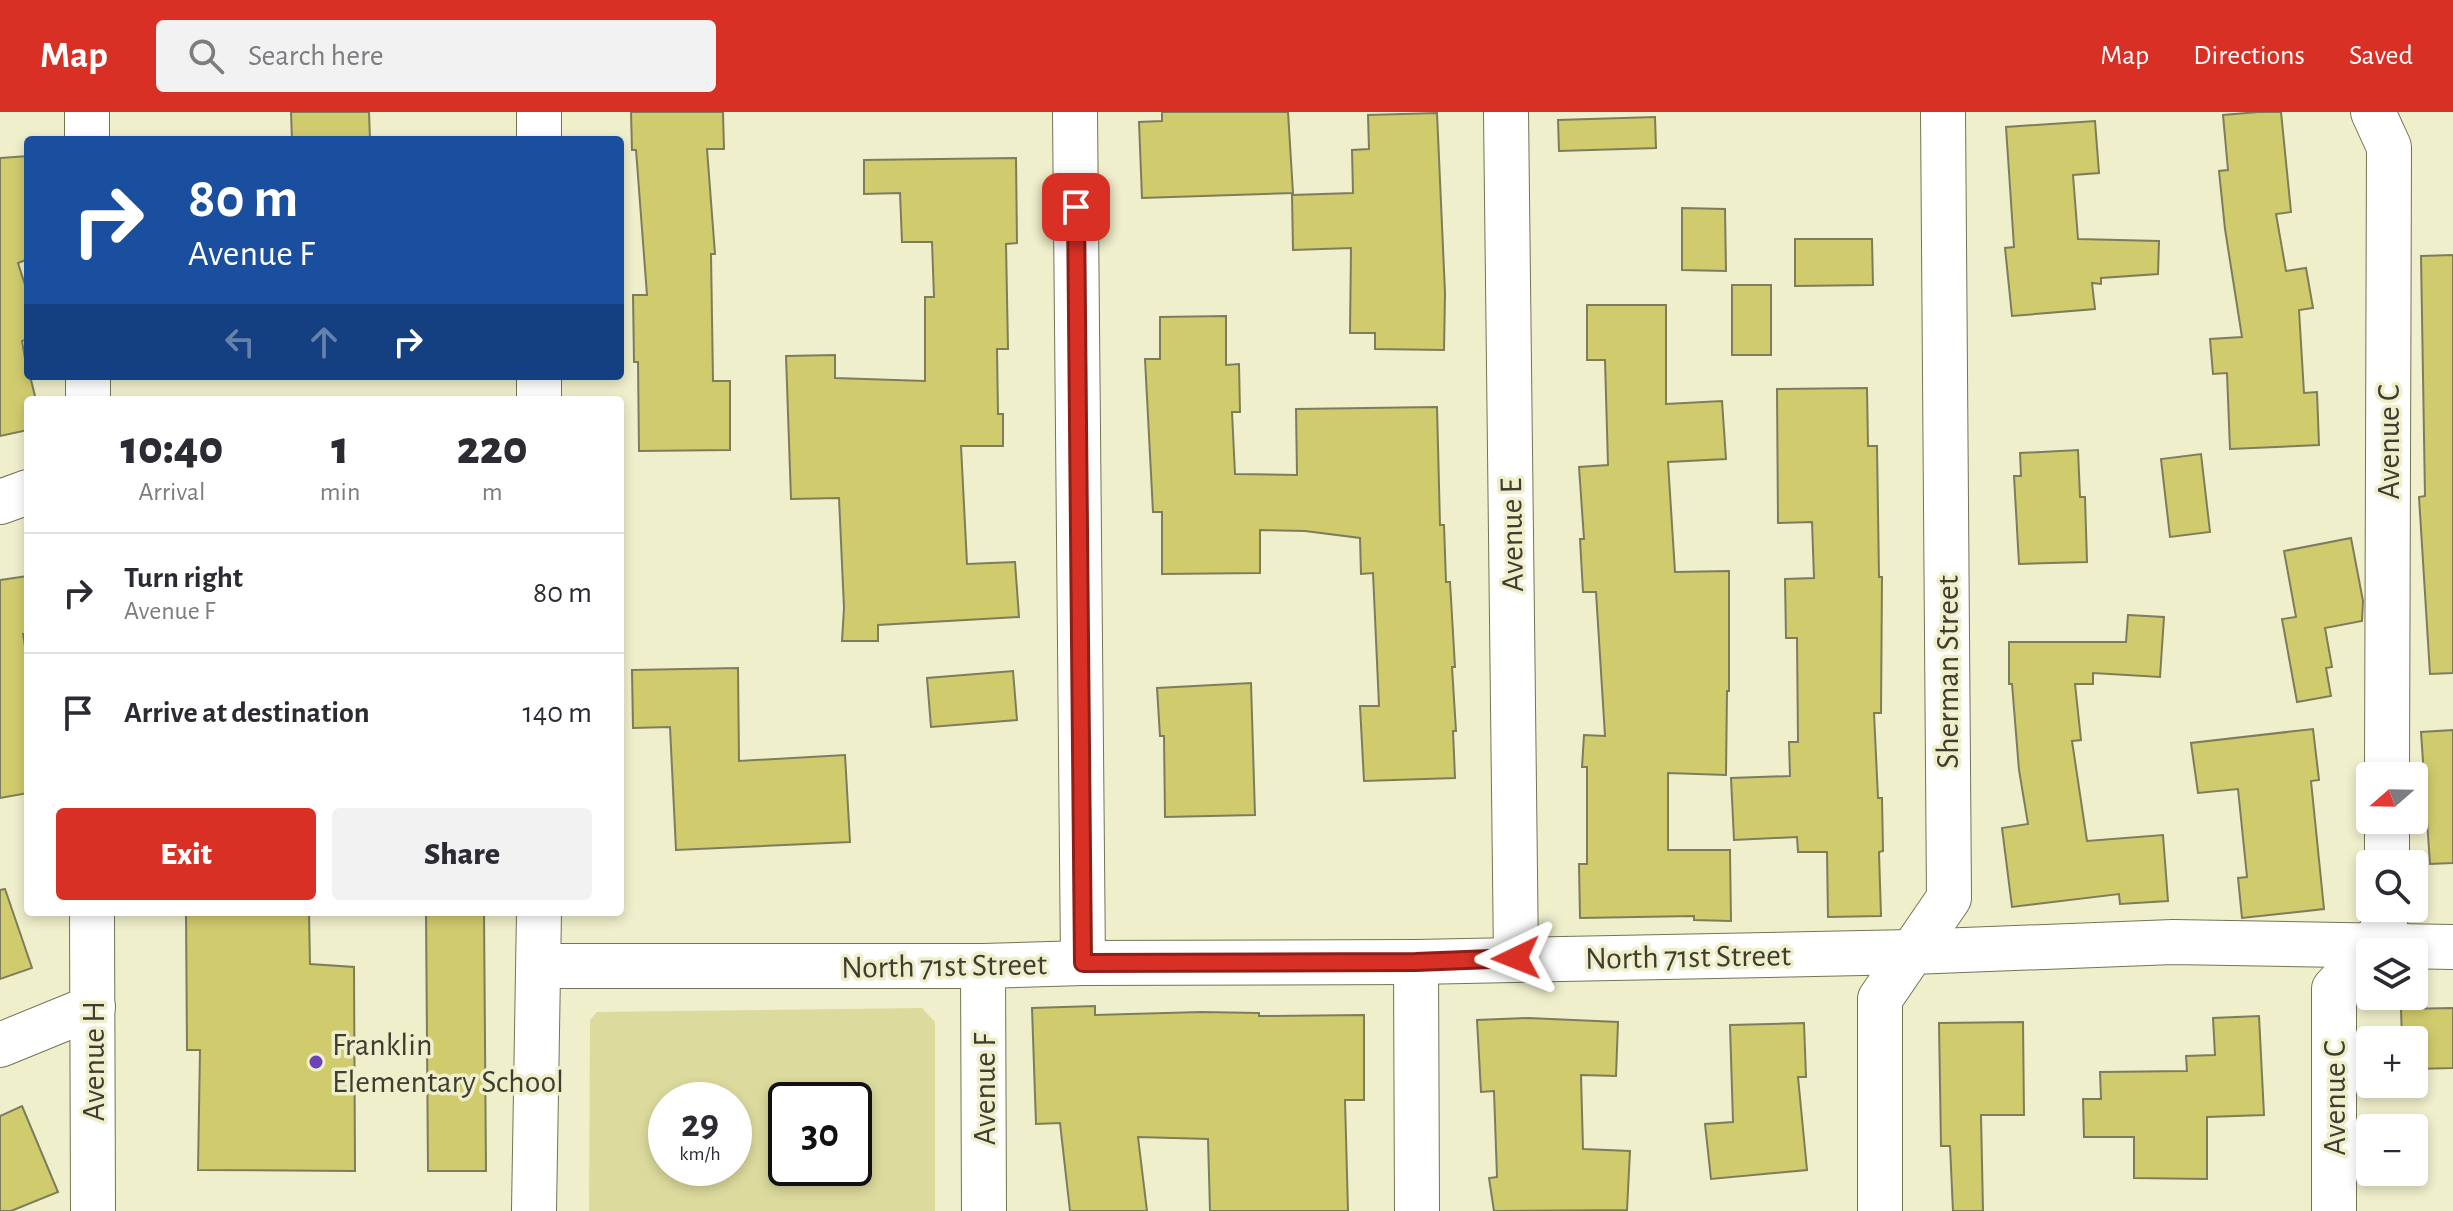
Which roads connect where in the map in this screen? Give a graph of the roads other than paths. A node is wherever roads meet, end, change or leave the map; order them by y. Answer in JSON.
{"nodes":[{"id":1,"x":87,"y":112,"type":"edge"},
{"id":2,"x":539,"y":112,"type":"edge"},
{"id":3,"x":1075,"y":112,"type":"edge"},
{"id":4,"x":1506,"y":112,"type":"edge"},
{"id":5,"x":1943,"y":112,"type":"edge"},
{"id":6,"x":2373,"y":112,"type":"edge"},
{"id":7,"x":87,"y":136,"type":"edge"},
{"id":8,"x":539,"y":136,"type":"edge"},
{"id":9,"x":24,"y":493,"type":"edge"},
{"id":10,"x":0,"y":502,"type":"edge"},
{"id":11,"x":2387,"y":762,"type":"edge"},
{"id":12,"x":92,"y":916,"type":"edge"},
{"id":13,"x":539,"y":916,"type":"edge"},
{"id":14,"x":2379,"y":928,"type":"edge"},
{"id":15,"x":2453,"y":947,"type":"edge"},
{"id":16,"x":1912,"y":952,"type":"junction"},
{"id":17,"x":1516,"y":958,"type":"junction"},
{"id":18,"x":1416,"y":962,"type":"junction"},
{"id":19,"x":1083,"y":963,"type":"junction"},
{"id":20,"x":539,"y":966,"type":"junction"},
{"id":21,"x":983,"y":966,"type":"junction"},
{"id":22,"x":93,"y":1007,"type":"junction"},
{"id":23,"x":0,"y":1045,"type":"edge"},
{"id":24,"x":93,"y":1211,"type":"edge"},
{"id":25,"x":534,"y":1211,"type":"edge"},
{"id":26,"x":984,"y":1211,"type":"edge"},
{"id":27,"x":1417,"y":1211,"type":"edge"},
{"id":28,"x":1880,"y":1211,"type":"edge"},
{"id":29,"x":2334,"y":1211,"type":"edge"}],
"edges":[{"from":1,"to":7,"type":"street"},
{"from":2,"to":8,"type":"street"},
{"from":3,"to":19,"type":"street"},
{"from":4,"to":17,"type":"street","name":"Avenue E"},
{"from":5,"to":16,"type":"street","name":"Sherman Street"},
{"from":6,"to":11,"type":"street","name":"Avenue C"},
{"from":9,"to":10,"type":"street"},
{"from":12,"to":22,"type":"street","name":"Avenue H"},
{"from":13,"to":20,"type":"street"},
{"from":14,"to":15,"type":"street","name":"North 71st Street"},
{"from":14,"to":16,"type":"street","name":"North 71st Street"},
{"from":14,"to":29,"type":"street","name":"Avenue C"},
{"from":16,"to":17,"type":"street","name":"North 71st Street"},
{"from":16,"to":28,"type":"street","name":"Sherman Street"},
{"from":17,"to":18,"type":"street","name":"North 71st Street"},
{"from":18,"to":19,"type":"street","name":"North 71st Street"},
{"from":18,"to":27,"type":"street"},
{"from":19,"to":21,"type":"street","name":"North 71st Street"},
{"from":20,"to":21,"type":"street","name":"North 71st Street"},
{"from":20,"to":25,"type":"street"},
{"from":21,"to":26,"type":"street","name":"Avenue F"},
{"from":22,"to":23,"type":"street"},
{"from":22,"to":24,"type":"street","name":"Avenue H"}]}
